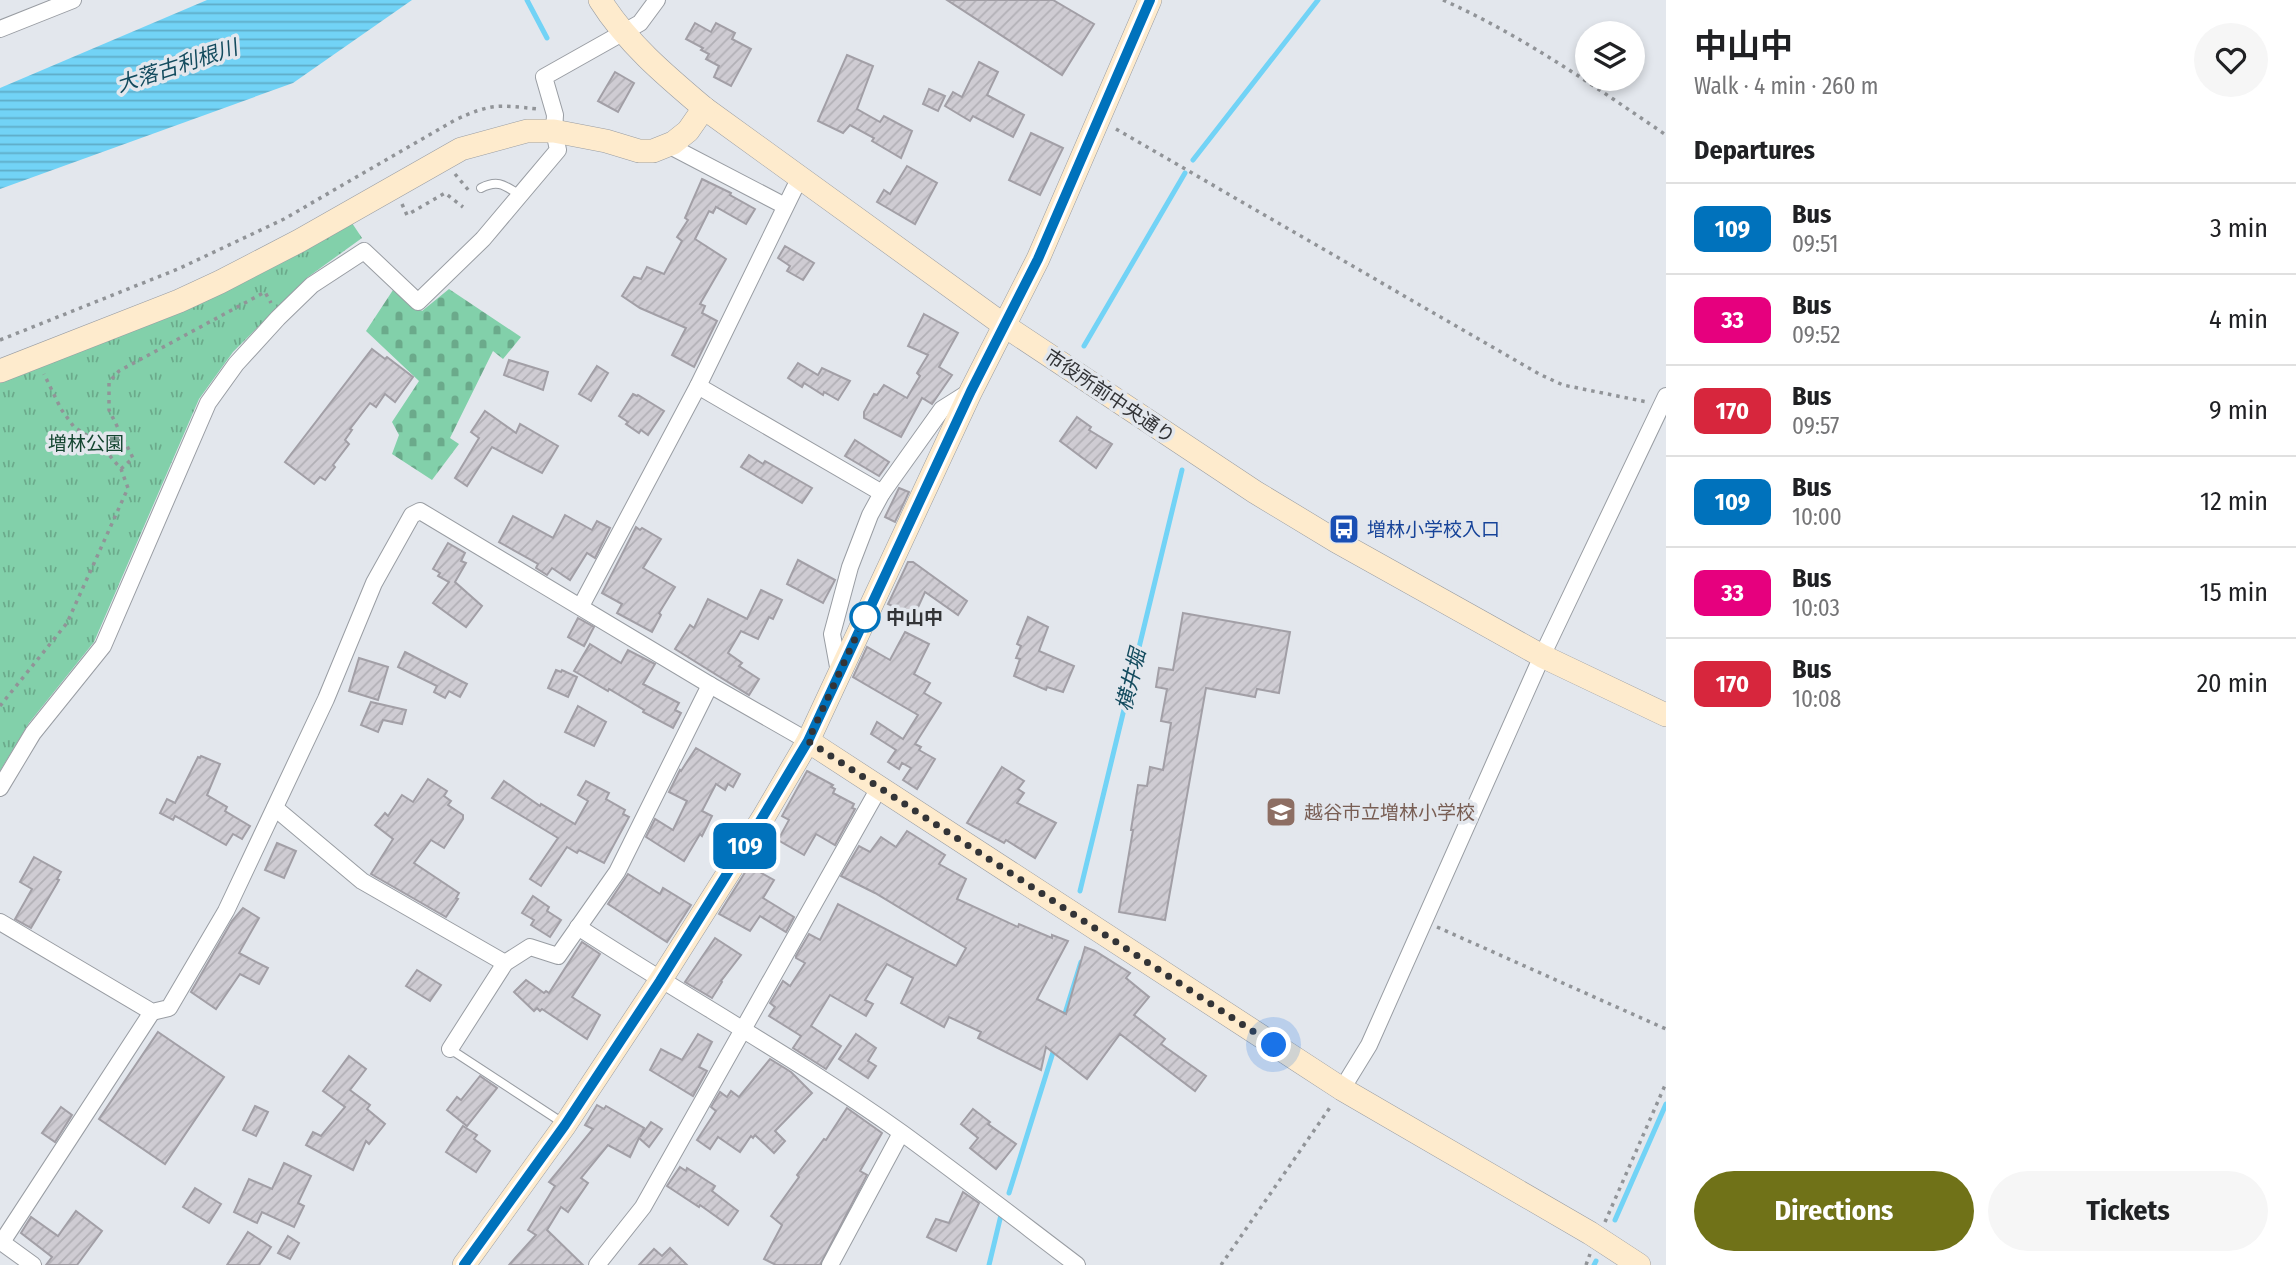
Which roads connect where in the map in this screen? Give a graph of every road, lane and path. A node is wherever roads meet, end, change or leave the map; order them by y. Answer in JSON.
{"nodes":[{"id":1,"x":73,"y":0,"type":"edge"},
{"id":2,"x":657,"y":0,"type":"edge"},
{"id":3,"x":1150,"y":0,"type":"edge"},
{"id":4,"x":1443,"y":0,"type":"edge"},
{"id":5,"x":602,"y":3,"type":"edge"},
{"id":6,"x":0,"y":29,"type":"edge"},
{"id":7,"x":622,"y":33,"type":"junction"},
{"id":8,"x":704,"y":108,"type":"junction"},
{"id":9,"x":1099,"y":119,"type":"junction"},
{"id":10,"x":554,"y":123,"type":"junction"},
{"id":11,"x":1666,"y":135,"type":"edge"},
{"id":12,"x":668,"y":145,"type":"junction"},
{"id":13,"x":446,"y":157,"type":"junction"},
{"id":14,"x":799,"y":179,"type":"junction"},
{"id":15,"x":481,"y":188,"type":"dead end"},
{"id":16,"x":520,"y":194,"type":"junction"},
{"id":17,"x":473,"y":197,"type":"dead end"},
{"id":18,"x":400,"y":201,"type":"dead end"},
{"id":19,"x":785,"y":206,"type":"junction"},
{"id":20,"x":463,"y":207,"type":"dead end"},
{"id":21,"x":278,"y":318,"type":"junction"},
{"id":22,"x":1005,"y":326,"type":"junction"},
{"id":23,"x":0,"y":340,"type":"edge"},
{"id":24,"x":36,"y":357,"type":"junction"},
{"id":25,"x":0,"y":371,"type":"edge"},
{"id":26,"x":698,"y":386,"type":"junction"},
{"id":27,"x":971,"y":391,"type":"junction"},
{"id":28,"x":1664,"y":401,"type":"edge"},
{"id":29,"x":121,"y":469,"type":"junction"},
{"id":30,"x":882,"y":493,"type":"junction"},
{"id":31,"x":581,"y":606,"type":"junction"},
{"id":32,"x":1542,"y":656,"type":"junction"},
{"id":33,"x":839,"y":672,"type":"junction"},
{"id":34,"x":710,"y":685,"type":"junction"},
{"id":35,"x":0,"y":706,"type":"edge"},
{"id":36,"x":1666,"y":715,"type":"edge"},
{"id":37,"x":808,"y":741,"type":"junction"},
{"id":38,"x":0,"y":788,"type":"edge"},
{"id":39,"x":879,"y":788,"type":"junction"},
{"id":40,"x":275,"y":808,"type":"junction"},
{"id":41,"x":0,"y":922,"type":"edge"},
{"id":42,"x":1426,"y":922,"type":"junction"},
{"id":43,"x":578,"y":928,"type":"junction"},
{"id":44,"x":505,"y":963,"type":"junction"},
{"id":45,"x":660,"y":981,"type":"junction"},
{"id":46,"x":152,"y":1012,"type":"junction"},
{"id":47,"x":1666,"y":1029,"type":"edge"},
{"id":48,"x":745,"y":1030,"type":"junction"},
{"id":49,"x":450,"y":1049,"type":"joint"},
{"id":50,"x":1666,"y":1083,"type":"edge"},
{"id":51,"x":1342,"y":1089,"type":"junction"},
{"id":52,"x":565,"y":1125,"type":"junction"},
{"id":53,"x":901,"y":1133,"type":"junction"},
{"id":54,"x":1598,"y":1238,"type":"junction"},
{"id":55,"x":1,"y":1242,"type":"edge"},
{"id":56,"x":33,"y":1265,"type":"edge"},
{"id":57,"x":464,"y":1265,"type":"edge"},
{"id":58,"x":597,"y":1265,"type":"edge"},
{"id":59,"x":830,"y":1265,"type":"edge"},
{"id":60,"x":1077,"y":1265,"type":"edge"},
{"id":61,"x":1221,"y":1265,"type":"edge"},
{"id":62,"x":1586,"y":1265,"type":"edge"},
{"id":63,"x":1639,"y":1265,"type":"edge"}],
"edges":[{"from":1,"to":6,"type":"street"},
{"from":2,"to":7,"type":"street"},
{"from":3,"to":9,"type":"street"},
{"from":4,"to":11,"type":"path"},
{"from":5,"to":7,"type":"street","name":"市役所前中央通り"},
{"from":7,"to":8,"type":"street","name":"市役所前中央通り"},
{"from":7,"to":10,"type":"street"},
{"from":8,"to":12,"type":"street"},
{"from":8,"to":14,"type":"street","name":"市役所前中央通り"},
{"from":9,"to":22,"type":"street"},
{"from":9,"to":28,"type":"path"},
{"from":10,"to":12,"type":"street"},
{"from":10,"to":13,"type":"street"},
{"from":10,"to":16,"type":"street"},
{"from":10,"to":23,"type":"path"},
{"from":12,"to":19,"type":"street"},
{"from":13,"to":17,"type":"path"},
{"from":13,"to":24,"type":"street"},
{"from":14,"to":19,"type":"street"},
{"from":14,"to":22,"type":"street","name":"市役所前中央通り"},
{"from":15,"to":16,"type":"lane"},
{"from":16,"to":21,"type":"street"},
{"from":18,"to":20,"type":"path"},
{"from":19,"to":26,"type":"street"},
{"from":21,"to":29,"type":"path"},
{"from":21,"to":38,"type":"street"},
{"from":22,"to":27,"type":"street"},
{"from":22,"to":32,"type":"street","name":"市役所前中央通り"},
{"from":24,"to":25,"type":"street"},
{"from":24,"to":29,"type":"path"},
{"from":26,"to":30,"type":"street"},
{"from":26,"to":31,"type":"street"},
{"from":27,"to":30,"type":"street"},
{"from":27,"to":33,"type":"street"},
{"from":28,"to":32,"type":"street"},
{"from":29,"to":35,"type":"path"},
{"from":30,"to":33,"type":"street"},
{"from":31,"to":34,"type":"street"},
{"from":31,"to":40,"type":"street"},
{"from":32,"to":36,"type":"street","name":"市役所前中央通り"},
{"from":32,"to":42,"type":"street"},
{"from":33,"to":37,"type":"street"},
{"from":34,"to":37,"type":"street"},
{"from":34,"to":43,"type":"street"},
{"from":37,"to":39,"type":"street"},
{"from":37,"to":45,"type":"street"},
{"from":39,"to":48,"type":"street"},
{"from":39,"to":51,"type":"street"},
{"from":40,"to":44,"type":"street"},
{"from":40,"to":46,"type":"street"},
{"from":41,"to":46,"type":"street"},
{"from":42,"to":47,"type":"path"},
{"from":42,"to":51,"type":"street"},
{"from":43,"to":44,"type":"street"},
{"from":43,"to":45,"type":"street"},
{"from":44,"to":49,"type":"street"},
{"from":45,"to":48,"type":"street"},
{"from":45,"to":52,"type":"street"},
{"from":46,"to":55,"type":"street"},
{"from":48,"to":53,"type":"street"},
{"from":48,"to":58,"type":"street"},
{"from":49,"to":52,"type":"lane"},
{"from":50,"to":54,"type":"path"},
{"from":51,"to":54,"type":"street"},
{"from":51,"to":61,"type":"path"},
{"from":52,"to":57,"type":"street"},
{"from":53,"to":59,"type":"street"},
{"from":53,"to":60,"type":"street"},
{"from":54,"to":62,"type":"path"},
{"from":54,"to":63,"type":"street"},
{"from":55,"to":56,"type":"street"}]}
